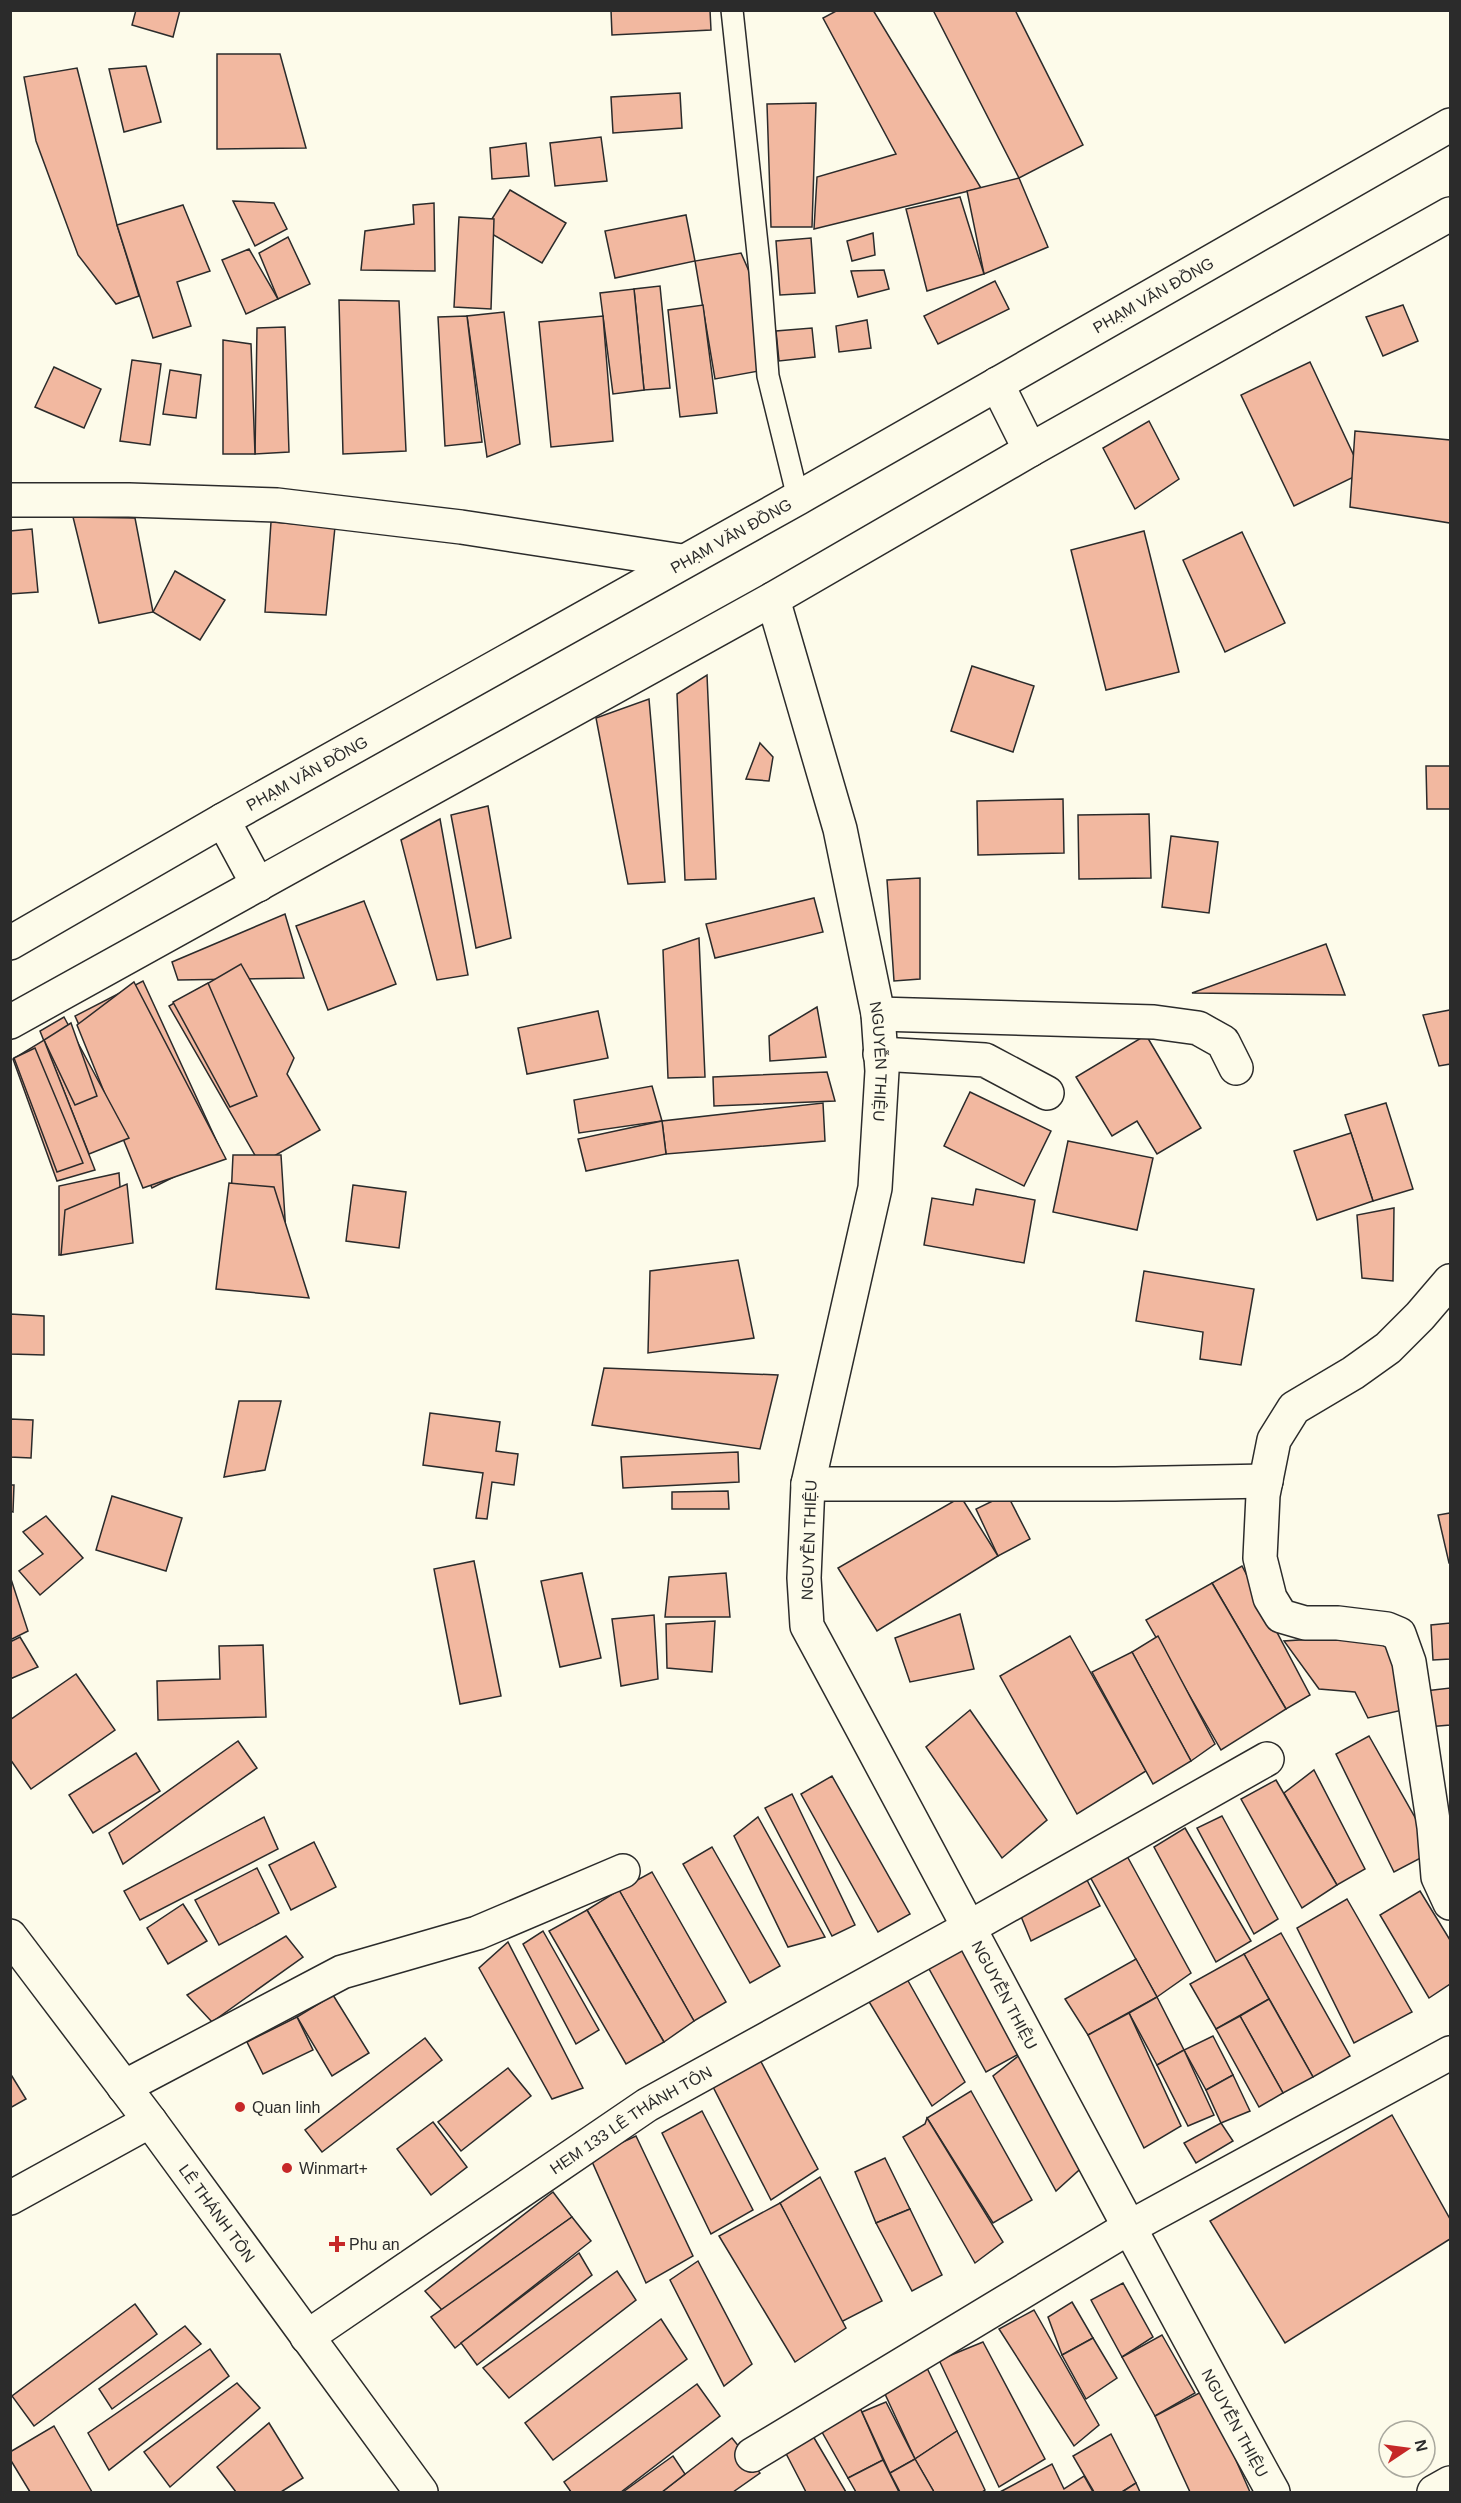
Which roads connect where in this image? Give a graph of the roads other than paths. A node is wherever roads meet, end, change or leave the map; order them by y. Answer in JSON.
{"nodes":[{"id":1,"x":732,"y":10,"type":"edge"},
{"id":2,"x":1450,"y":125,"type":"edge"},
{"id":3,"x":1450,"y":214,"type":"edge"},
{"id":4,"x":997,"y":384,"type":"junction"},
{"id":5,"x":1030,"y":450,"type":"junction"},
{"id":6,"x":798,"y":498,"type":"junction"},
{"id":7,"x":10,"y":500,"type":"edge"},
{"id":8,"x":682,"y":561,"type":"junction"},
{"id":9,"x":773,"y":599,"type":"junction"},
{"id":10,"x":223,"y":820,"type":"junction"},
{"id":11,"x":258,"y":885,"type":"junction"},
{"id":12,"x":10,"y":943,"type":"edge"},
{"id":13,"x":878,"y":1014,"type":"junction"},
{"id":14,"x":10,"y":1022,"type":"edge"},
{"id":15,"x":880,"y":1054,"type":"junction"},
{"id":16,"x":1236,"y":1068,"type":"dead end"},
{"id":17,"x":1047,"y":1093,"type":"dead end"},
{"id":18,"x":1450,"y":1281,"type":"edge"},
{"id":19,"x":1266,"y":1481,"type":"junction"},
{"id":20,"x":808,"y":1484,"type":"junction"},
{"id":21,"x":1267,"y":1759,"type":"dead end"},
{"id":22,"x":623,"y":1871,"type":"dead end"},
{"id":23,"x":1450,"y":1903,"type":"edge"},
{"id":24,"x":970,"y":1927,"type":"junction"},
{"id":25,"x":10,"y":1936,"type":"edge"},
{"id":26,"x":1450,"y":2053,"type":"edge"},
{"id":27,"x":124,"y":2087,"type":"junction"},
{"id":28,"x":150,"y":2121,"type":"junction"},
{"id":29,"x":10,"y":2198,"type":"edge"},
{"id":30,"x":1128,"y":2228,"type":"junction"},
{"id":31,"x":307,"y":2337,"type":"junction"},
{"id":32,"x":752,"y":2455,"type":"dead end"},
{"id":33,"x":1450,"y":2483,"type":"edge"},
{"id":34,"x":421,"y":2493,"type":"edge"},
{"id":35,"x":1273,"y":2493,"type":"edge"},
{"id":36,"x":1434,"y":2493,"type":"edge"}],
"edges":[{"from":1,"to":6,"type":"lane"},
{"from":2,"to":4,"type":"street","name":"PHẠM VĂN ĐỒNG"},
{"from":3,"to":5,"type":"street"},
{"from":4,"to":5,"type":"street"},
{"from":4,"to":6,"type":"street","name":"PHẠM VĂN ĐỒNG"},
{"from":5,"to":9,"type":"street"},
{"from":6,"to":8,"type":"street","name":"PHẠM VĂN ĐỒNG"},
{"from":7,"to":8,"type":"street"},
{"from":8,"to":10,"type":"street","name":"PHẠM VĂN ĐỒNG"},
{"from":9,"to":11,"type":"street"},
{"from":9,"to":13,"type":"street","name":"NGUYỄN THIỆU"},
{"from":10,"to":11,"type":"street"},
{"from":10,"to":12,"type":"street","name":"PHẠM VĂN ĐỒNG"},
{"from":11,"to":14,"type":"street"},
{"from":13,"to":15,"type":"street","name":"NGUYỄN THIỆU"},
{"from":13,"to":16,"type":"street"},
{"from":15,"to":17,"type":"street"},
{"from":15,"to":20,"type":"street","name":"NGUYỄN THIỆU"},
{"from":18,"to":19,"type":"street"},
{"from":19,"to":20,"type":"street"},
{"from":19,"to":23,"type":"street"},
{"from":20,"to":24,"type":"street","name":"NGUYỄN THIỆU"},
{"from":21,"to":24,"type":"street","name":"HEM 133 LÊ THÁNH TÔN"},
{"from":22,"to":27,"type":"street"},
{"from":24,"to":30,"type":"street","name":"NGUYỄN THIỆU"},
{"from":24,"to":31,"type":"street","name":"HEM 133 LÊ THÁNH TÔN"},
{"from":25,"to":27,"type":"street","name":"LÊ THÁNH TÔN"},
{"from":26,"to":30,"type":"street"},
{"from":27,"to":28,"type":"street","name":"LÊ THÁNH TÔN"},
{"from":28,"to":29,"type":"street"},
{"from":28,"to":31,"type":"street","name":"LÊ THÁNH TÔN"},
{"from":30,"to":32,"type":"street"},
{"from":30,"to":35,"type":"street","name":"NGUYỄN THIỆU"},
{"from":31,"to":34,"type":"street","name":"LÊ THÁNH TÔN"},
{"from":33,"to":36,"type":"street"}]}
